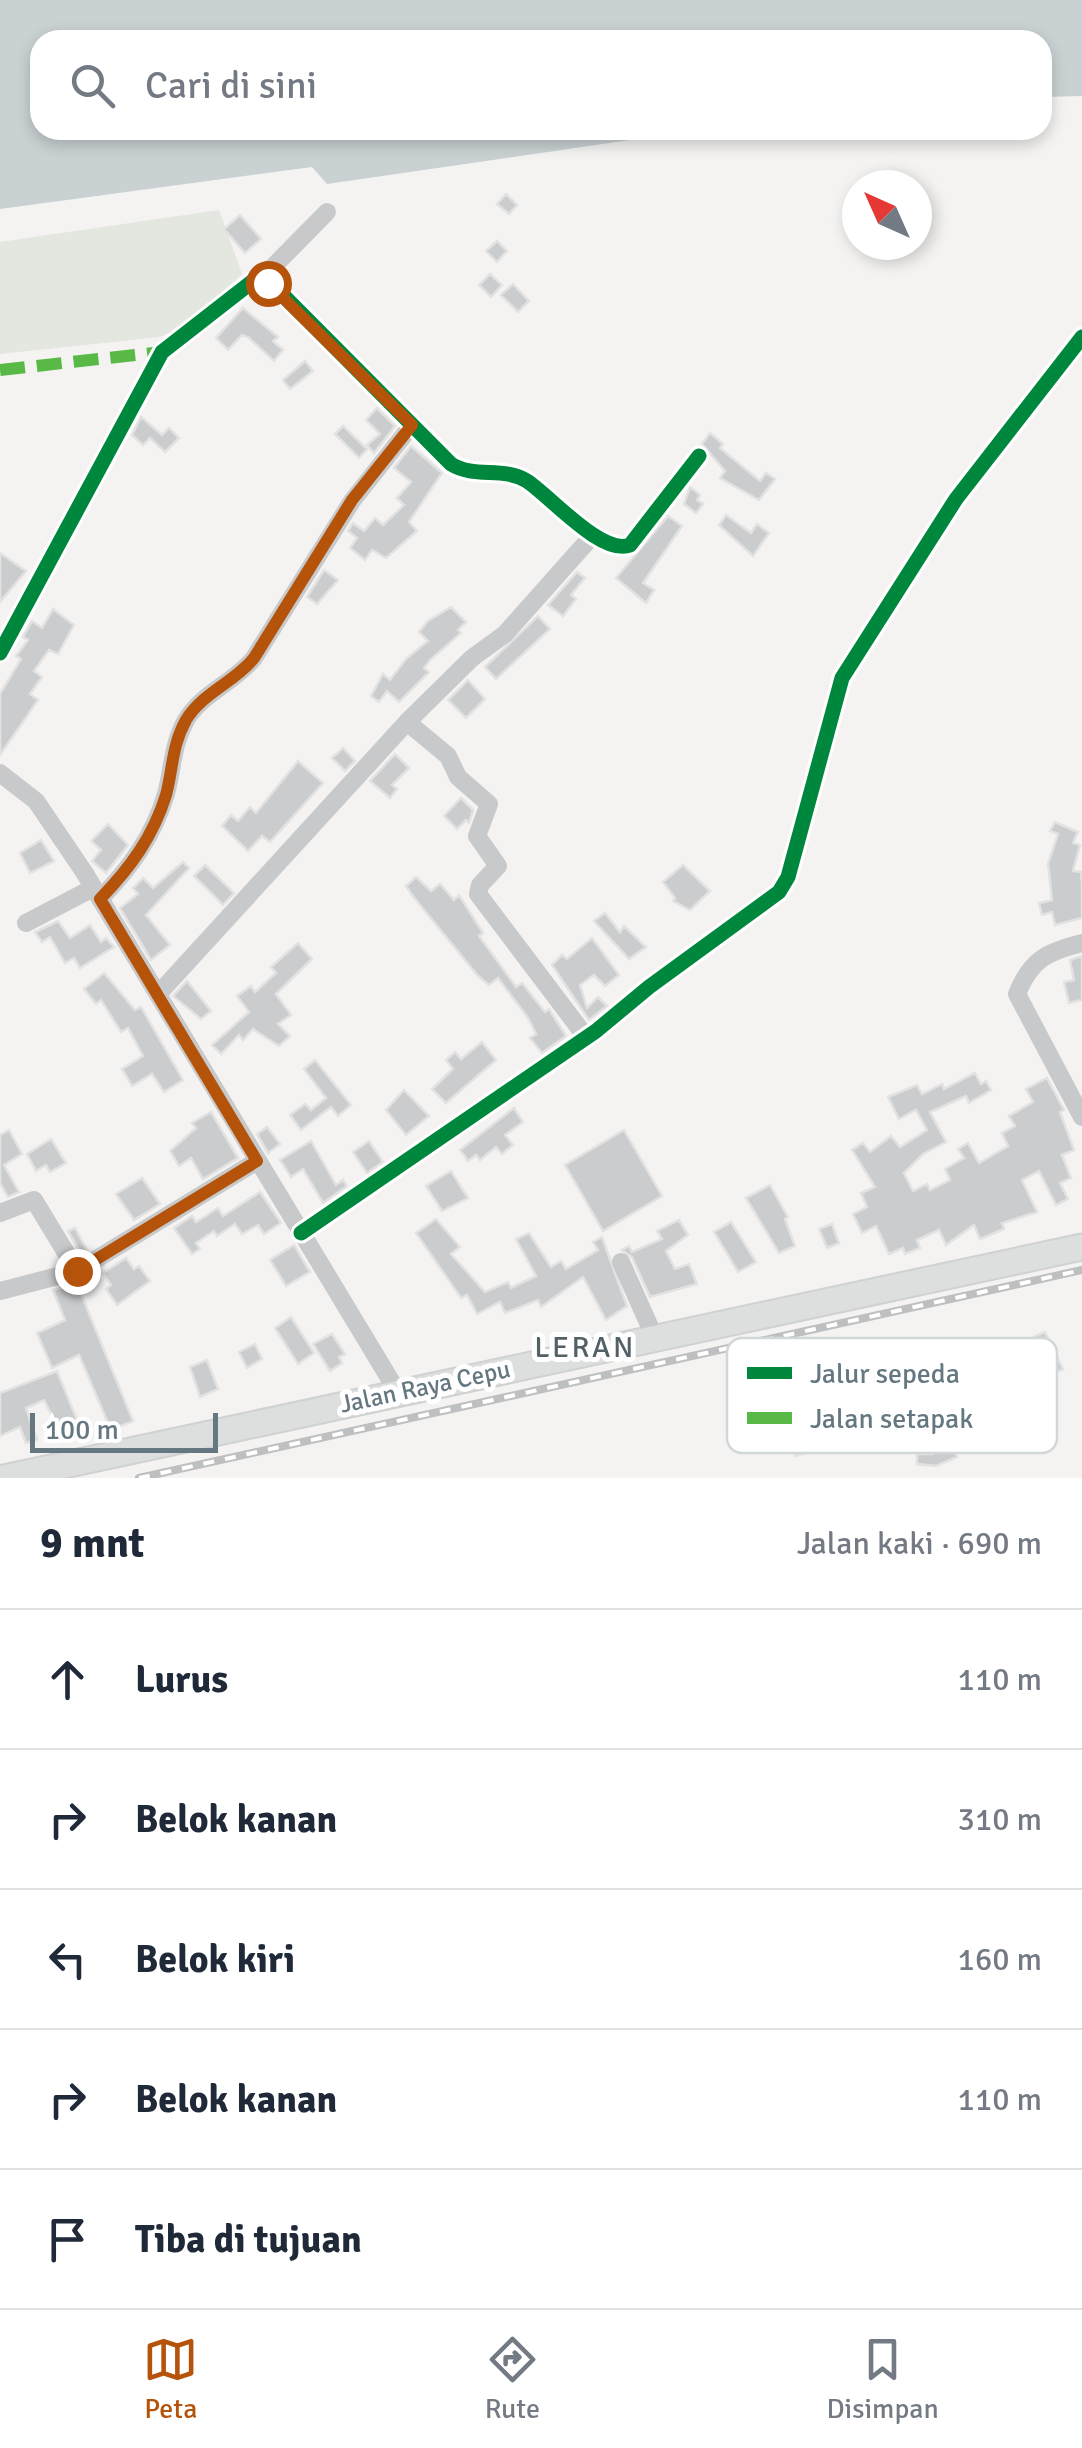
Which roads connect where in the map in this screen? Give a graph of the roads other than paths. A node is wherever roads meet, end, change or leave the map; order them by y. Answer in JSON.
{"nodes":[{"id":1,"x":327,"y":212,"type":"dead end"},
{"id":2,"x":261,"y":279,"type":"junction"},
{"id":3,"x":1082,"y":337,"type":"edge"},
{"id":4,"x":412,"y":425,"type":"junction"},
{"id":5,"x":699,"y":456,"type":"dead end"},
{"id":6,"x":593,"y":535,"type":"junction"},
{"id":7,"x":0,"y":653,"type":"edge"},
{"id":8,"x":407,"y":722,"type":"junction"},
{"id":9,"x":0,"y":773,"type":"edge"},
{"id":10,"x":97,"y":893,"type":"junction"},
{"id":11,"x":26,"y":923,"type":"dead end"},
{"id":12,"x":1082,"y":943,"type":"edge"},
{"id":13,"x":1005,"y":973,"type":"dead end"},
{"id":14,"x":160,"y":992,"type":"junction"},
{"id":15,"x":1017,"y":994,"type":"junction"},
{"id":16,"x":586,"y":1037,"type":"junction"},
{"id":17,"x":1082,"y":1117,"type":"edge"},
{"id":18,"x":257,"y":1161,"type":"junction"},
{"id":19,"x":0,"y":1213,"type":"edge"},
{"id":20,"x":301,"y":1233,"type":"junction"},
{"id":21,"x":1082,"y":1247,"type":"edge"},
{"id":22,"x":621,"y":1262,"type":"dead end"},
{"id":23,"x":77,"y":1271,"type":"junction"},
{"id":24,"x":0,"y":1292,"type":"edge"},
{"id":25,"x":654,"y":1336,"type":"junction"},
{"id":26,"x":397,"y":1392,"type":"junction"},
{"id":27,"x":4,"y":1478,"type":"edge"}],
"edges":[{"from":1,"to":2,"type":"street"},
{"from":2,"to":4,"type":"street"},
{"from":2,"to":7,"type":"street"},
{"from":3,"to":16,"type":"street"},
{"from":4,"to":6,"type":"street"},
{"from":4,"to":10,"type":"street"},
{"from":5,"to":6,"type":"street"},
{"from":6,"to":8,"type":"street"},
{"from":8,"to":14,"type":"street"},
{"from":8,"to":16,"type":"street"},
{"from":9,"to":10,"type":"street"},
{"from":10,"to":11,"type":"street"},
{"from":10,"to":14,"type":"street"},
{"from":12,"to":15,"type":"street"},
{"from":13,"to":15,"type":"street"},
{"from":14,"to":18,"type":"street"},
{"from":15,"to":17,"type":"street"},
{"from":16,"to":20,"type":"street"},
{"from":18,"to":20,"type":"street"},
{"from":18,"to":23,"type":"street"},
{"from":19,"to":23,"type":"street"},
{"from":20,"to":26,"type":"street"},
{"from":21,"to":25,"type":"highway","name":"Jalan Raya Cepu"},
{"from":22,"to":25,"type":"street"},
{"from":23,"to":24,"type":"street"},
{"from":25,"to":26,"type":"highway","name":"Jalan Raya Cepu"},
{"from":26,"to":27,"type":"highway","name":"Jalan Raya Cepu"}]}
